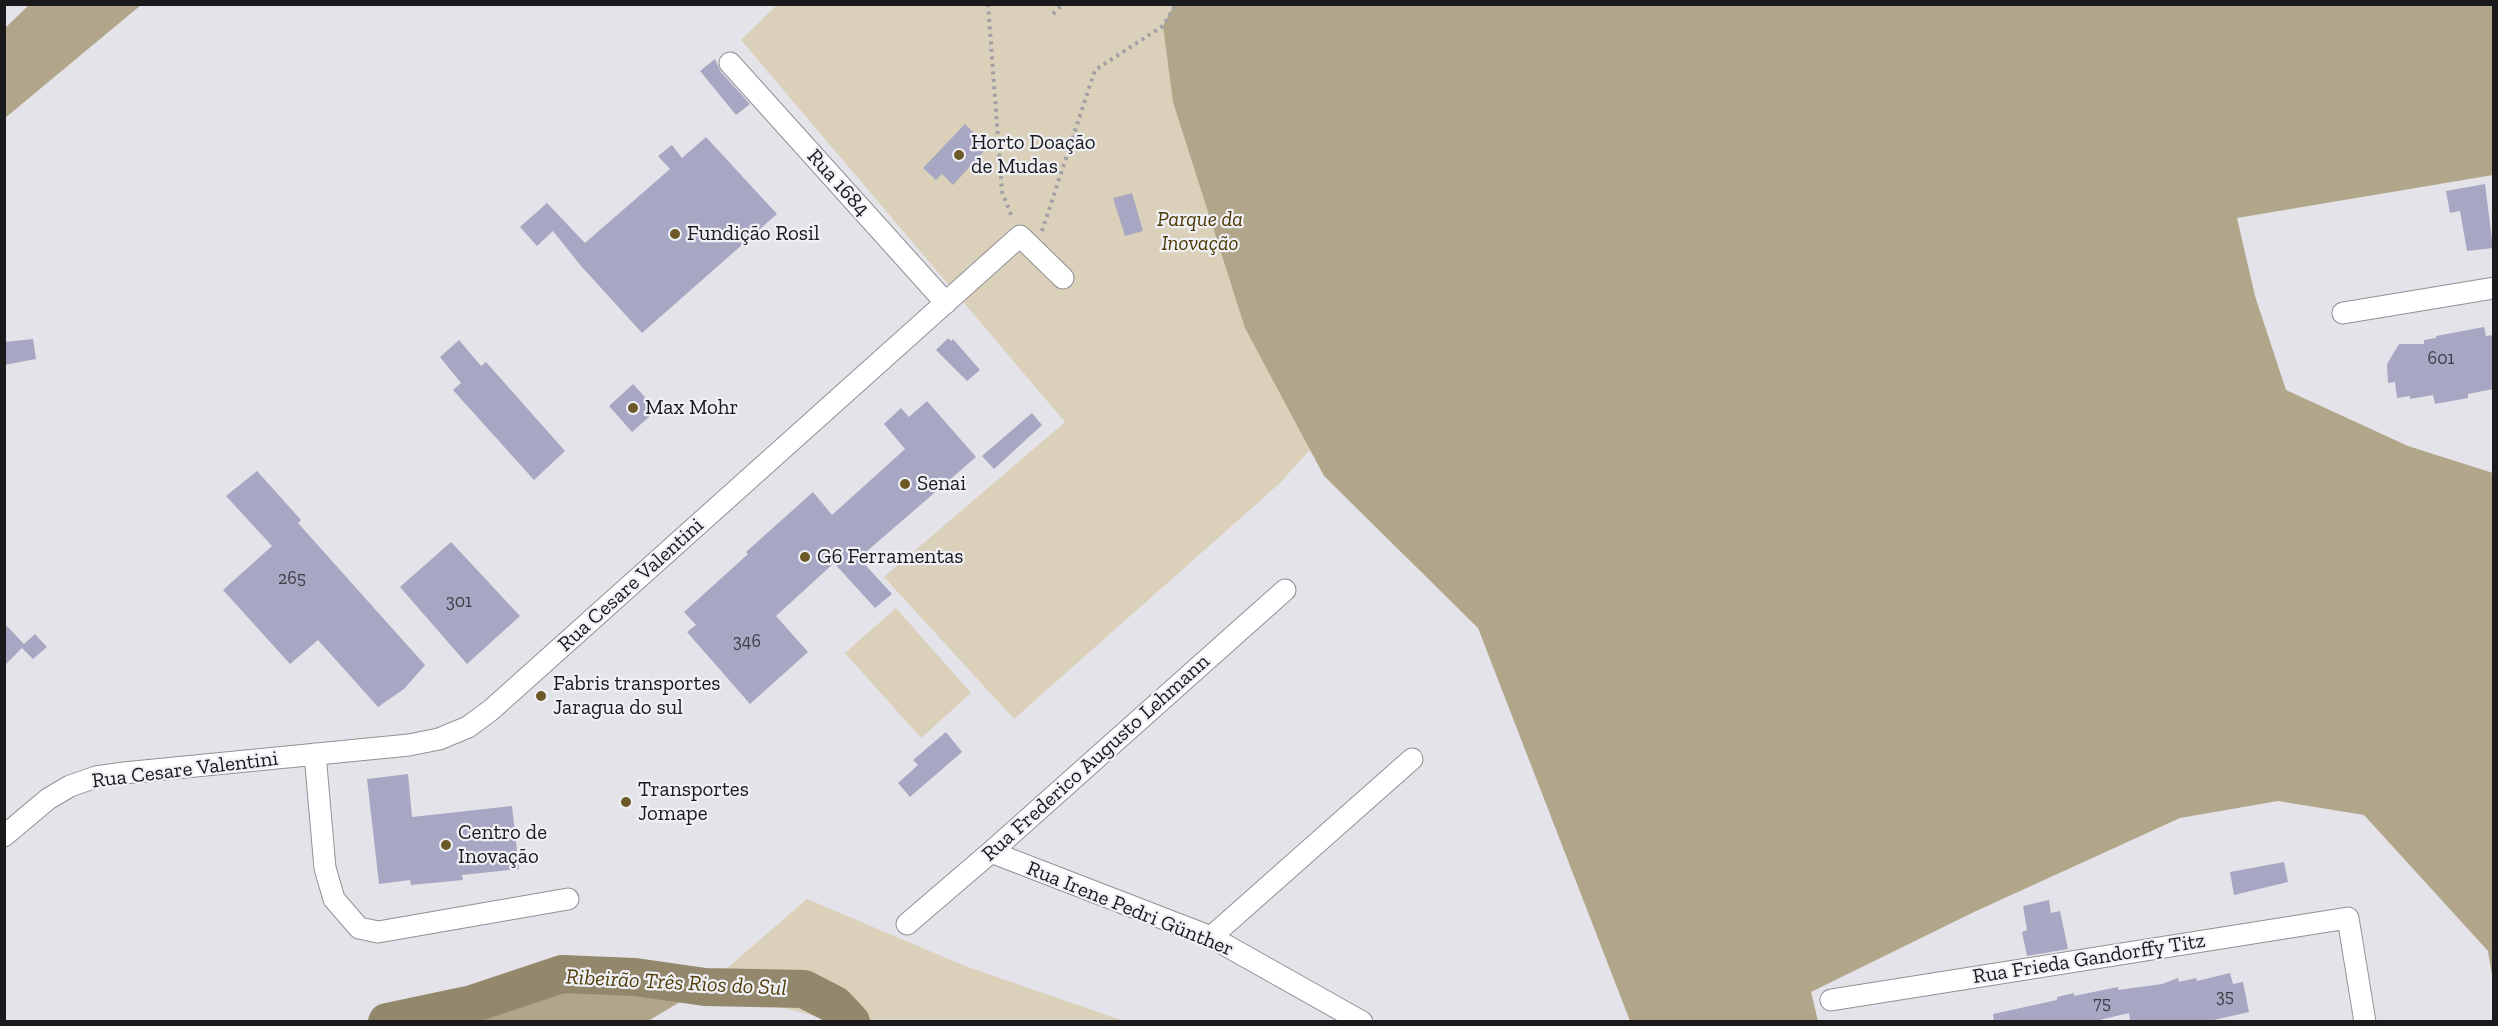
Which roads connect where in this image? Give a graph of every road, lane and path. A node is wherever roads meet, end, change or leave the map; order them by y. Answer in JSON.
{"nodes":[{"id":1,"x":988,"y":4,"type":"edge"},
{"id":2,"x":1063,"y":4,"type":"edge"},
{"id":3,"x":1176,"y":4,"type":"edge"},
{"id":4,"x":1053,"y":14,"type":"dead end"},
{"id":5,"x":730,"y":63,"type":"dead end"},
{"id":6,"x":1025,"y":241,"type":"junction"},
{"id":7,"x":1063,"y":278,"type":"dead end"},
{"id":8,"x":2493,"y":288,"type":"edge"},
{"id":9,"x":946,"y":303,"type":"junction"},
{"id":10,"x":2343,"y":313,"type":"dead end"},
{"id":11,"x":1285,"y":590,"type":"dead end"},
{"id":12,"x":315,"y":754,"type":"junction"},
{"id":13,"x":1412,"y":759,"type":"dead end"},
{"id":14,"x":4,"y":836,"type":"edge"},
{"id":15,"x":991,"y":852,"type":"junction"},
{"id":16,"x":568,"y":899,"type":"dead end"},
{"id":17,"x":907,"y":924,"type":"dead end"},
{"id":18,"x":1211,"y":937,"type":"junction"},
{"id":19,"x":1831,"y":1000,"type":"dead end"},
{"id":20,"x":1362,"y":1022,"type":"edge"},
{"id":21,"x":2366,"y":1022,"type":"edge"}],
"edges":[{"from":1,"to":6,"type":"path"},
{"from":2,"to":4,"type":"path"},
{"from":3,"to":6,"type":"path"},
{"from":5,"to":9,"type":"street","name":"Rua 1684"},
{"from":6,"to":7,"type":"street"},
{"from":6,"to":9,"type":"street","name":"Rua Cesare Valentini"},
{"from":8,"to":10,"type":"street"},
{"from":9,"to":12,"type":"street","name":"Rua Cesare Valentini"},
{"from":11,"to":15,"type":"street","name":"Rua Frederico Augusto Lehmann"},
{"from":12,"to":14,"type":"street","name":"Rua Cesare Valentini"},
{"from":12,"to":16,"type":"street"},
{"from":13,"to":18,"type":"street"},
{"from":15,"to":17,"type":"street","name":"Rua Frederico Augusto Lehmann"},
{"from":15,"to":18,"type":"street","name":"Rua Irene Pedri Günther"},
{"from":18,"to":20,"type":"street","name":"Rua Irene Pedri Günther"},
{"from":19,"to":21,"type":"street","name":"Rua Frieda Gandorffy Titz"}]}
